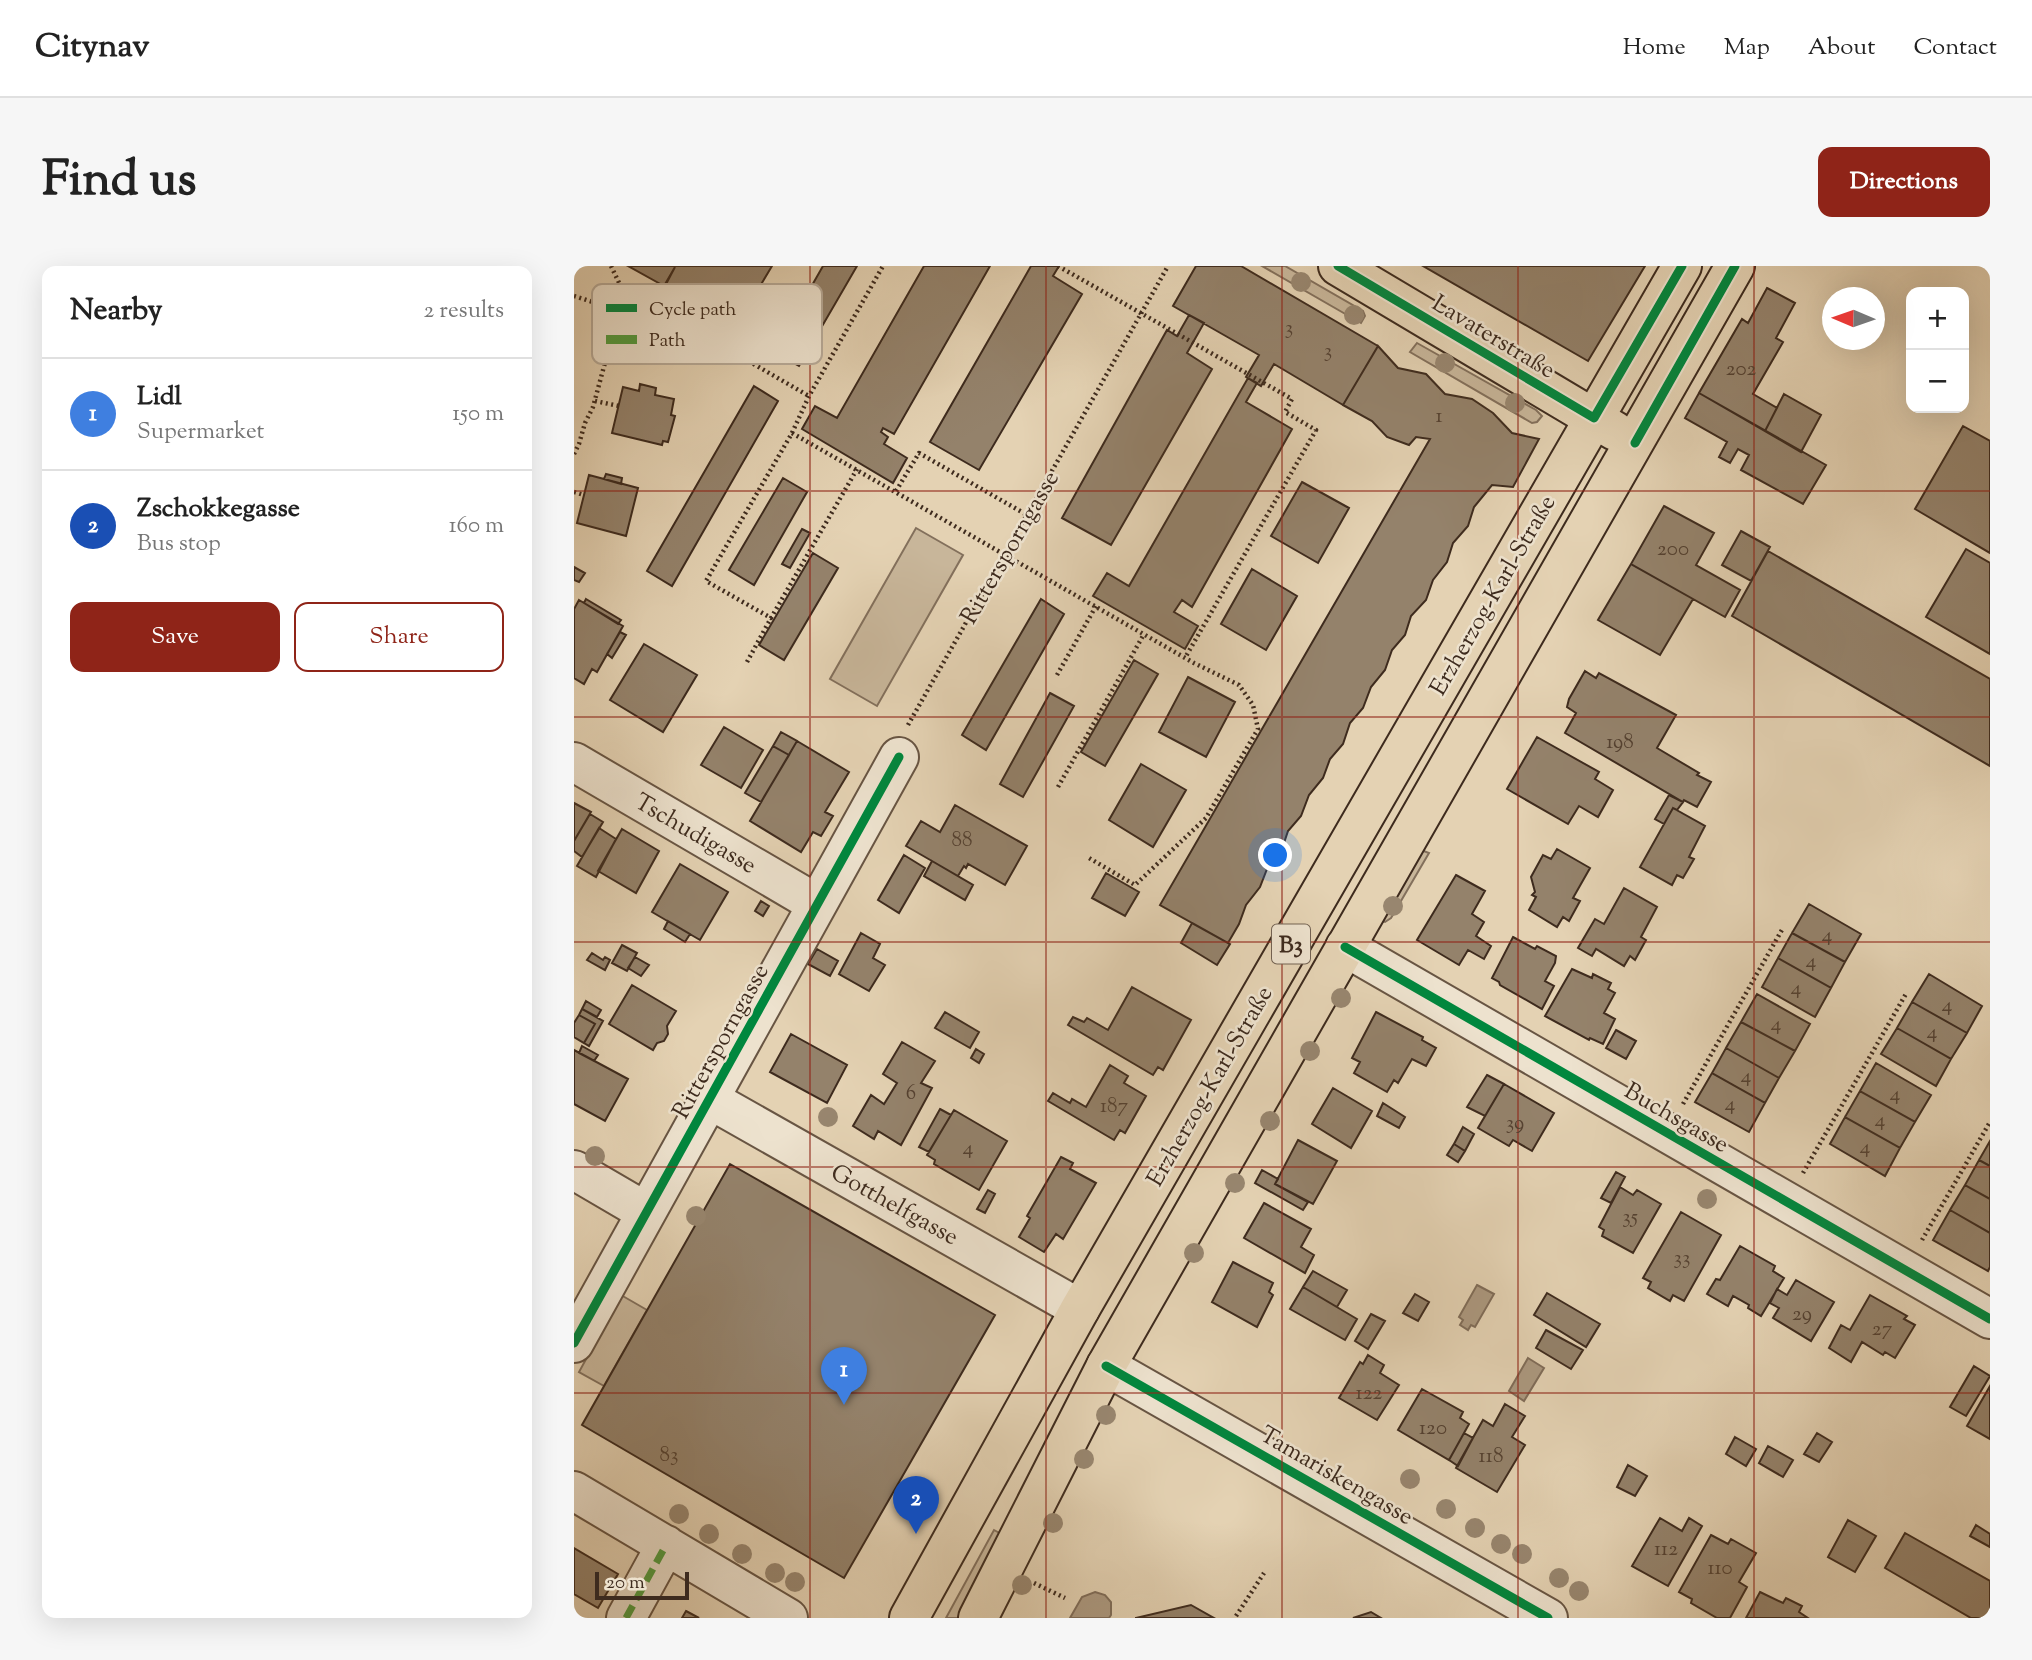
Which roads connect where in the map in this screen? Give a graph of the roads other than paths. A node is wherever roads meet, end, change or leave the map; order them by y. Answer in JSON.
{"nodes":[{"id":1,"x":1338,"y":266,"type":"edge"},
{"id":2,"x":1682,"y":266,"type":"edge"},
{"id":3,"x":1735,"y":266,"type":"edge"},
{"id":4,"x":1594,"y":418,"type":"junction"},
{"id":5,"x":1634,"y":443,"type":"junction"},
{"id":6,"x":899,"y":757,"type":"road end"},
{"id":7,"x":574,"y":762,"type":"edge"},
{"id":8,"x":817,"y":904,"type":"junction"},
{"id":9,"x":1345,"y":947,"type":"junction"},
{"id":10,"x":709,"y":1100,"type":"junction"},
{"id":11,"x":574,"y":1170,"type":"edge"},
{"id":12,"x":646,"y":1212,"type":"junction"},
{"id":13,"x":1080,"y":1309,"type":"junction"},
{"id":14,"x":1990,"y":1319,"type":"edge"},
{"id":15,"x":574,"y":1343,"type":"edge"},
{"id":16,"x":1106,"y":1366,"type":"junction"},
{"id":17,"x":574,"y":1491,"type":"edge"},
{"id":18,"x":666,"y":1545,"type":"junction"},
{"id":19,"x":626,"y":1618,"type":"edge"},
{"id":20,"x":788,"y":1618,"type":"edge"},
{"id":21,"x":909,"y":1618,"type":"edge"},
{"id":22,"x":978,"y":1618,"type":"edge"},
{"id":23,"x":1548,"y":1618,"type":"edge"}],
"edges":[{"from":1,"to":4,"type":"main road","name":"Lavaterstraße"},
{"from":2,"to":4,"type":"main road","name":"Erzherzog-Karl-Straße","number":"B3"},
{"from":3,"to":5,"type":"main road","name":"Erzherzog-Karl-Straße","number":"B3"},
{"from":4,"to":5,"type":"main road","name":"Lavaterstraße"},
{"from":4,"to":13,"type":"main road","name":"Erzherzog-Karl-Straße","number":"B3"},
{"from":5,"to":9,"type":"main road","name":"Erzherzog-Karl-Straße","number":"B3"},
{"from":6,"to":8,"type":"street","name":"Rittersporngasse"},
{"from":7,"to":8,"type":"street","name":"Tschudigasse"},
{"from":8,"to":10,"type":"street","name":"Rittersporngasse"},
{"from":9,"to":14,"type":"street","name":"Buchsgasse"},
{"from":9,"to":16,"type":"main road","name":"Erzherzog-Karl-Straße","number":"B3"},
{"from":10,"to":12,"type":"street","name":"Rittersporngasse"},
{"from":10,"to":13,"type":"street","name":"Gotthelfgasse"},
{"from":11,"to":12,"type":"street"},
{"from":12,"to":15,"type":"street","name":"Rittersporngasse"},
{"from":13,"to":21,"type":"main road","name":"Erzherzog-Karl-Straße","number":"B3"},
{"from":16,"to":22,"type":"main road","name":"Erzherzog-Karl-Straße","number":"B3"},
{"from":16,"to":23,"type":"street","name":"Tamariskengasse"},
{"from":17,"to":18,"type":"street"},
{"from":18,"to":19,"type":"street"},
{"from":18,"to":20,"type":"street"}]}
